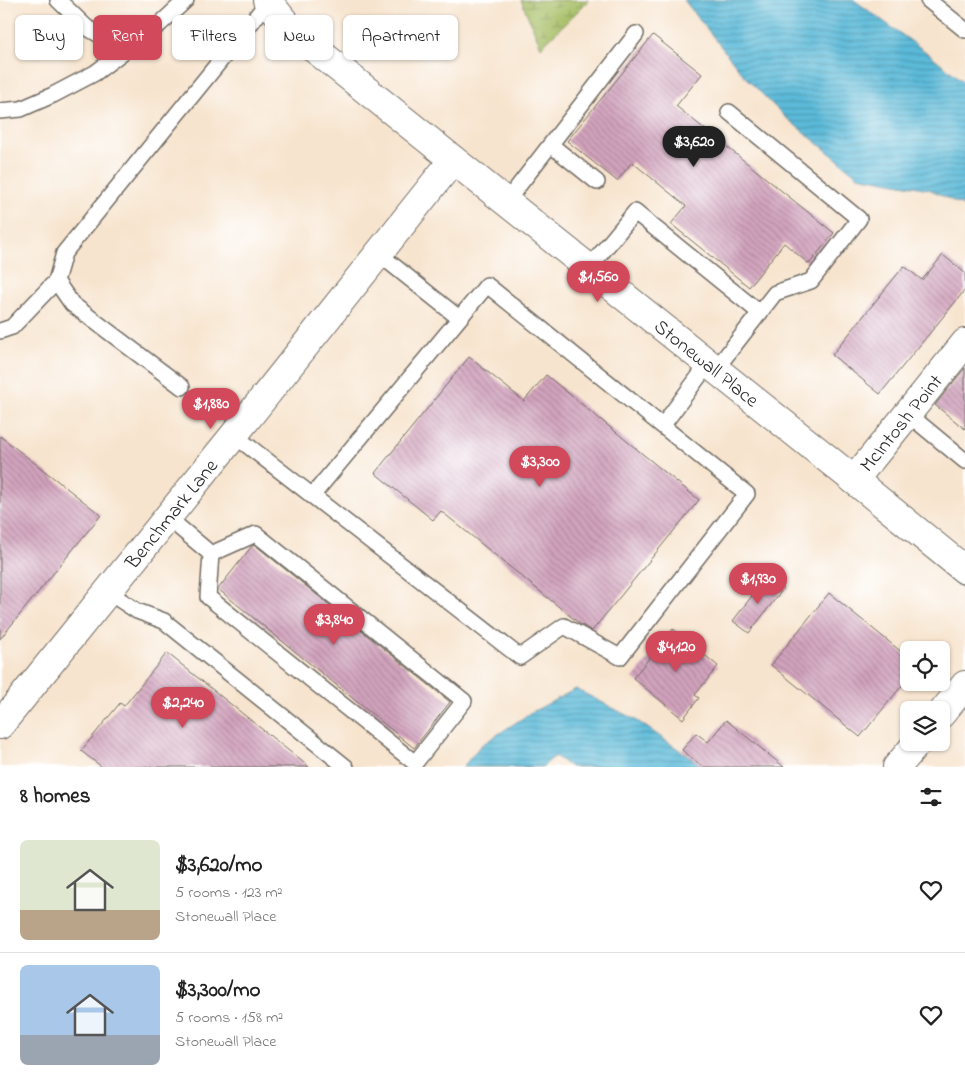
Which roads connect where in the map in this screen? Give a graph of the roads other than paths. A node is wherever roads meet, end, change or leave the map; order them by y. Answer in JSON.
{"nodes":[{"id":1,"x":58,"y":0,"type":"edge"},
{"id":2,"x":186,"y":0,"type":"edge"},
{"id":3,"x":928,"y":0,"type":"edge"},
{"id":4,"x":267,"y":1,"type":"edge"},
{"id":5,"x":162,"y":22,"type":"edge"},
{"id":6,"x":965,"y":30,"type":"edge"},
{"id":7,"x":93,"y":31,"type":"edge"},
{"id":8,"x":636,"y":34,"type":"dead end"},
{"id":9,"x":112,"y":60,"type":"edge"},
{"id":10,"x":0,"y":111,"type":"edge"},
{"id":11,"x":729,"y":112,"type":"dead end"},
{"id":12,"x":551,"y":145,"type":"junction"},
{"id":13,"x":453,"y":160,"type":"junction"},
{"id":14,"x":597,"y":182,"type":"dead end"},
{"id":15,"x":506,"y":202,"type":"junction"},
{"id":16,"x":379,"y":254,"type":"junction"},
{"id":17,"x":589,"y":268,"type":"junction"},
{"id":18,"x":56,"y":281,"type":"junction"},
{"id":19,"x":760,"y":313,"type":"junction"},
{"id":20,"x":459,"y":318,"type":"junction"},
{"id":21,"x":0,"y":331,"type":"edge"},
{"id":22,"x":965,"y":343,"type":"edge"},
{"id":23,"x":712,"y":367,"type":"junction"},
{"id":24,"x":182,"y":387,"type":"dead end"},
{"id":25,"x":908,"y":414,"type":"junction"},
{"id":26,"x":663,"y":425,"type":"junction"},
{"id":27,"x":234,"y":435,"type":"junction"},
{"id":28,"x":965,"y":461,"type":"edge"},
{"id":29,"x":854,"y":480,"type":"junction"},
{"id":30,"x":312,"y":496,"type":"junction"},
{"id":31,"x":168,"y":518,"type":"junction"},
{"id":32,"x":211,"y":554,"type":"junction"},
{"id":33,"x":965,"y":570,"type":"edge"},
{"id":34,"x":108,"y":592,"type":"junction"},
{"id":35,"x":965,"y":685,"type":"edge"},
{"id":36,"x":950,"y":703,"type":"edge"},
{"id":37,"x":0,"y":725,"type":"edge"},
{"id":38,"x":911,"y":751,"type":"edge"},
{"id":39,"x":346,"y":767,"type":"edge"},
{"id":40,"x":898,"y":767,"type":"edge"}],
"edges":[{"from":1,"to":7,"type":"lane"},
{"from":2,"to":5,"type":"lane"},
{"from":3,"to":6,"type":"lane"},
{"from":4,"to":13,"type":"street","name":"Stonewall Place"},
{"from":4,"to":18,"type":"lane"},
{"from":8,"to":12,"type":"lane"},
{"from":9,"to":10,"type":"lane"},
{"from":11,"to":19,"type":"lane"},
{"from":12,"to":14,"type":"lane"},
{"from":12,"to":15,"type":"lane"},
{"from":13,"to":15,"type":"street","name":"Stonewall Place"},
{"from":13,"to":16,"type":"street","name":"Benchmark Lane"},
{"from":15,"to":17,"type":"street","name":"Stonewall Place"},
{"from":16,"to":20,"type":"lane"},
{"from":16,"to":27,"type":"street","name":"Benchmark Lane"},
{"from":17,"to":19,"type":"lane"},
{"from":17,"to":23,"type":"street","name":"Stonewall Place"},
{"from":18,"to":21,"type":"lane"},
{"from":18,"to":24,"type":"lane"},
{"from":19,"to":23,"type":"lane"},
{"from":20,"to":26,"type":"lane"},
{"from":20,"to":30,"type":"lane"},
{"from":22,"to":25,"type":"street","name":"McIntosh Point"},
{"from":23,"to":26,"type":"lane"},
{"from":23,"to":29,"type":"street","name":"Stonewall Place"},
{"from":25,"to":28,"type":"lane"},
{"from":25,"to":29,"type":"street","name":"McIntosh Point"},
{"from":26,"to":30,"type":"lane"},
{"from":27,"to":30,"type":"lane"},
{"from":27,"to":31,"type":"street","name":"Benchmark Lane"},
{"from":29,"to":33,"type":"street","name":"Stonewall Place"},
{"from":31,"to":32,"type":"lane"},
{"from":31,"to":34,"type":"street","name":"Benchmark Lane"},
{"from":32,"to":32,"type":"lane"},
{"from":34,"to":37,"type":"street","name":"Benchmark Lane"},
{"from":34,"to":39,"type":"lane"},
{"from":35,"to":36,"type":"street"},
{"from":38,"to":40,"type":"street"}]}
